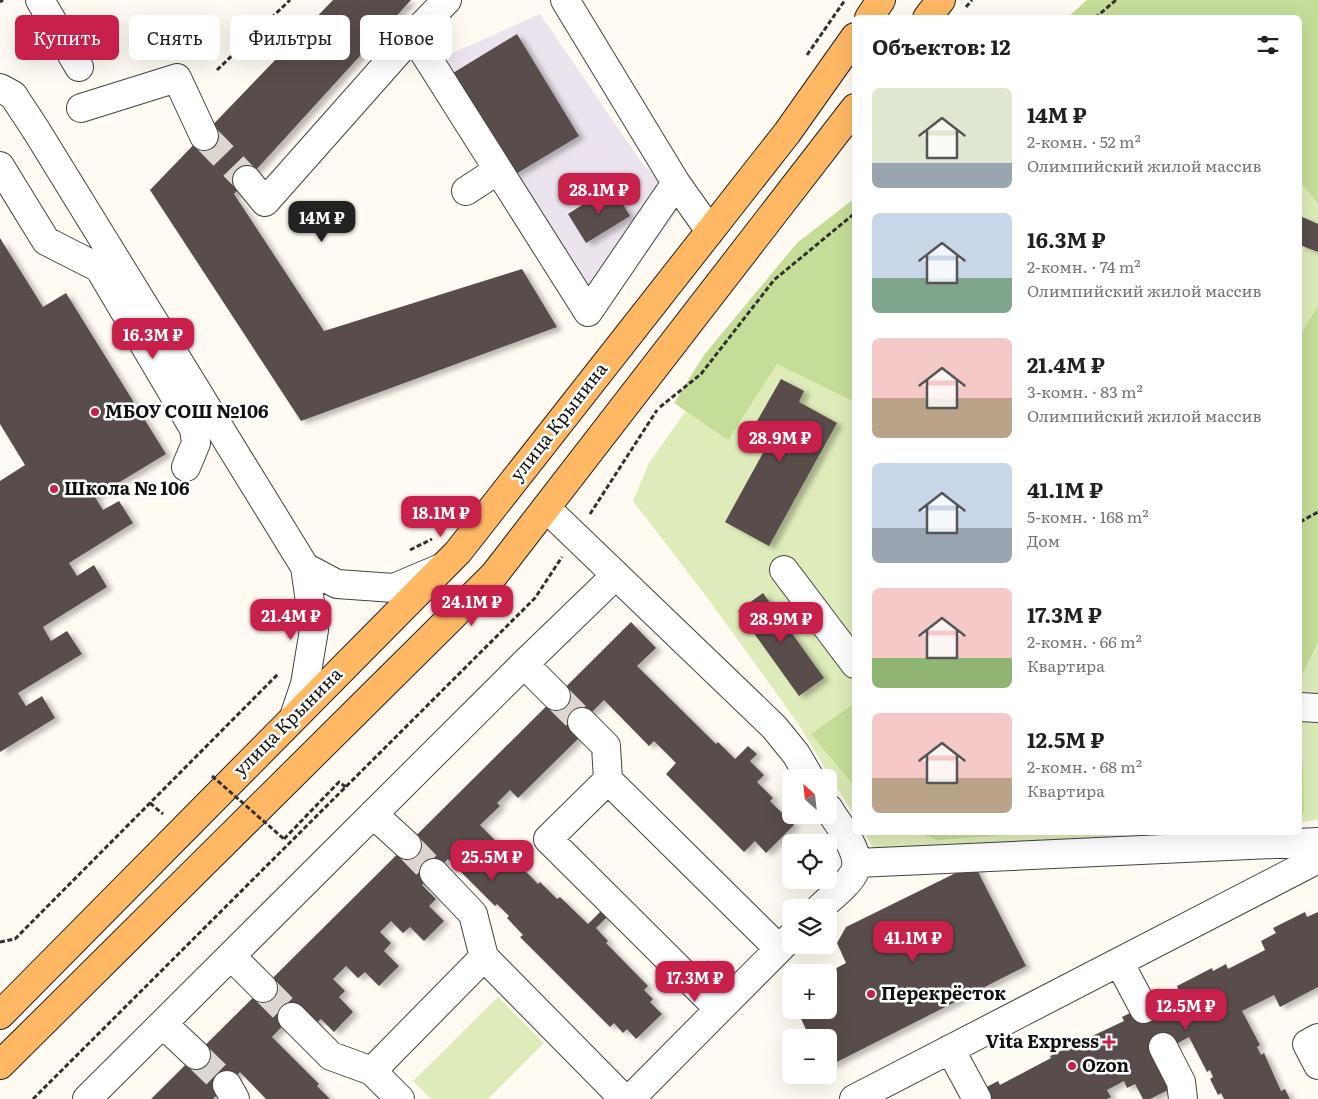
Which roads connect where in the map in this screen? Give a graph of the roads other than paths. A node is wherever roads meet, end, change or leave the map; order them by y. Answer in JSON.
{"nodes":[{"id":1,"x":40,"y":0,"type":"edge"},
{"id":2,"x":447,"y":0,"type":"edge"},
{"id":3,"x":565,"y":0,"type":"edge"},
{"id":4,"x":881,"y":0,"type":"edge"},
{"id":5,"x":941,"y":0,"type":"edge"},
{"id":6,"x":433,"y":15,"type":"edge"},
{"id":7,"x":871,"y":15,"type":"edge"},
{"id":8,"x":929,"y":15,"type":"edge"},
{"id":9,"x":852,"y":41,"type":"edge"},
{"id":10,"x":392,"y":60,"type":"edge"},
{"id":11,"x":428,"y":60,"type":"edge"},
{"id":12,"x":79,"y":67,"type":"dead end"},
{"id":13,"x":0,"y":88,"type":"edge"},
{"id":14,"x":0,"y":105,"type":"edge"},
{"id":15,"x":81,"y":108,"type":"dead end"},
{"id":16,"x":852,"y":112,"type":"edge"},
{"id":17,"x":36,"y":130,"type":"junction"},
{"id":18,"x":204,"y":136,"type":"tunnel mouth"},
{"id":19,"x":0,"y":166,"type":"edge"},
{"id":20,"x":498,"y":170,"type":"junction"},
{"id":21,"x":247,"y":180,"type":"tunnel mouth"},
{"id":22,"x":676,"y":183,"type":"junction"},
{"id":23,"x":466,"y":191,"type":"dead end"},
{"id":24,"x":710,"y":231,"type":"junction"},
{"id":25,"x":186,"y":467,"type":"dead end"},
{"id":26,"x":546,"y":508,"type":"junction"},
{"id":27,"x":305,"y":567,"type":"junction"},
{"id":28,"x":441,"y":568,"type":"junction"},
{"id":29,"x":784,"y":570,"type":"dead end"},
{"id":30,"x":616,"y":576,"type":"junction"},
{"id":31,"x":852,"y":660,"type":"edge"},
{"id":32,"x":524,"y":664,"type":"junction"},
{"id":33,"x":556,"y":696,"type":"tunnel mouth"},
{"id":34,"x":1302,"y":707,"type":"edge"},
{"id":35,"x":1318,"y":708,"type":"edge"},
{"id":36,"x":294,"y":717,"type":"junction"},
{"id":37,"x":582,"y":722,"type":"tunnel mouth"},
{"id":38,"x":805,"y":769,"type":"edge"},
{"id":39,"x":608,"y":780,"type":"junction"},
{"id":40,"x":373,"y":814,"type":"junction"},
{"id":41,"x":838,"y":824,"type":"edge"},
{"id":42,"x":1318,"y":842,"type":"edge"},
{"id":43,"x":407,"y":845,"type":"tunnel mouth"},
{"id":44,"x":1318,"y":859,"type":"edge"},
{"id":45,"x":857,"y":863,"type":"junction"},
{"id":46,"x":434,"y":873,"type":"tunnel mouth"},
{"id":47,"x":829,"y":899,"type":"edge"},
{"id":48,"x":782,"y":940,"type":"edge"},
{"id":49,"x":782,"y":946,"type":"edge"},
{"id":50,"x":231,"y":956,"type":"junction"},
{"id":51,"x":484,"y":957,"type":"junction"},
{"id":52,"x":1119,"y":962,"type":"junction"},
{"id":53,"x":263,"y":988,"type":"tunnel mouth"},
{"id":54,"x":1144,"y":1009,"type":"dead end"},
{"id":55,"x":719,"y":1010,"type":"junction"},
{"id":56,"x":0,"y":1015,"type":"edge"},
{"id":57,"x":292,"y":1017,"type":"tunnel mouth"},
{"id":58,"x":163,"y":1024,"type":"junction"},
{"id":59,"x":1318,"y":1038,"type":"edge"},
{"id":60,"x":1163,"y":1047,"type":"dead end"},
{"id":61,"x":950,"y":1049,"type":"junction"},
{"id":62,"x":196,"y":1055,"type":"tunnel mouth"},
{"id":63,"x":1318,"y":1065,"type":"edge"},
{"id":64,"x":0,"y":1066,"type":"edge"},
{"id":65,"x":372,"y":1071,"type":"junction"},
{"id":66,"x":87,"y":1099,"type":"edge"},
{"id":67,"x":400,"y":1099,"type":"edge"},
{"id":68,"x":624,"y":1099,"type":"edge"},
{"id":69,"x":630,"y":1099,"type":"edge"},
{"id":70,"x":854,"y":1099,"type":"edge"},
{"id":71,"x":978,"y":1099,"type":"edge"},
{"id":72,"x":1183,"y":1099,"type":"edge"}],
"edges":[{"from":1,"to":12,"type":"street"},
{"from":2,"to":6,"type":"street"},
{"from":3,"to":22,"type":"street"},
{"from":4,"to":7,"type":"main road"},
{"from":5,"to":8,"type":"main road"},
{"from":9,"to":24,"type":"main road","name":"улица Крынина"},
{"from":10,"to":21,"type":"street"},
{"from":11,"to":20,"type":"street"},
{"from":13,"to":17,"type":"street"},
{"from":14,"to":17,"type":"street"},
{"from":15,"to":18,"type":"street"},
{"from":16,"to":26,"type":"main road"},
{"from":17,"to":27,"type":"street"},
{"from":19,"to":25,"type":"street"},
{"from":20,"to":22,"type":"street"},
{"from":20,"to":23,"type":"street"},
{"from":22,"to":24,"type":"street"},
{"from":24,"to":28,"type":"main road","name":"улица Крынина"},
{"from":26,"to":30,"type":"street"},
{"from":26,"to":64,"type":"main road"},
{"from":27,"to":28,"type":"street"},
{"from":27,"to":36,"type":"street"},
{"from":28,"to":36,"type":"main road","name":"улица Крынина"},
{"from":29,"to":31,"type":"street"},
{"from":30,"to":32,"type":"street"},
{"from":30,"to":38,"type":"street"},
{"from":32,"to":33,"type":"street"},
{"from":32,"to":40,"type":"street"},
{"from":34,"to":35,"type":"street"},
{"from":36,"to":56,"type":"main road","name":"улица Крынина"},
{"from":37,"to":39,"type":"street"},
{"from":39,"to":48,"type":"street"},
{"from":39,"to":55,"type":"street"},
{"from":40,"to":43,"type":"street"},
{"from":40,"to":50,"type":"street"},
{"from":41,"to":45,"type":"street"},
{"from":42,"to":45,"type":"street"},
{"from":44,"to":52,"type":"street"},
{"from":45,"to":47,"type":"street"},
{"from":46,"to":51,"type":"street"},
{"from":49,"to":55,"type":"street"},
{"from":50,"to":53,"type":"street"},
{"from":50,"to":58,"type":"street"},
{"from":51,"to":65,"type":"street"},
{"from":51,"to":68,"type":"street"},
{"from":52,"to":54,"type":"street"},
{"from":52,"to":61,"type":"street"},
{"from":55,"to":69,"type":"street"},
{"from":57,"to":65,"type":"street"},
{"from":58,"to":62,"type":"street"},
{"from":58,"to":66,"type":"street"},
{"from":59,"to":63,"type":"street"},
{"from":60,"to":72,"type":"street"},
{"from":61,"to":70,"type":"street"},
{"from":61,"to":71,"type":"street"},
{"from":65,"to":67,"type":"street"}]}
